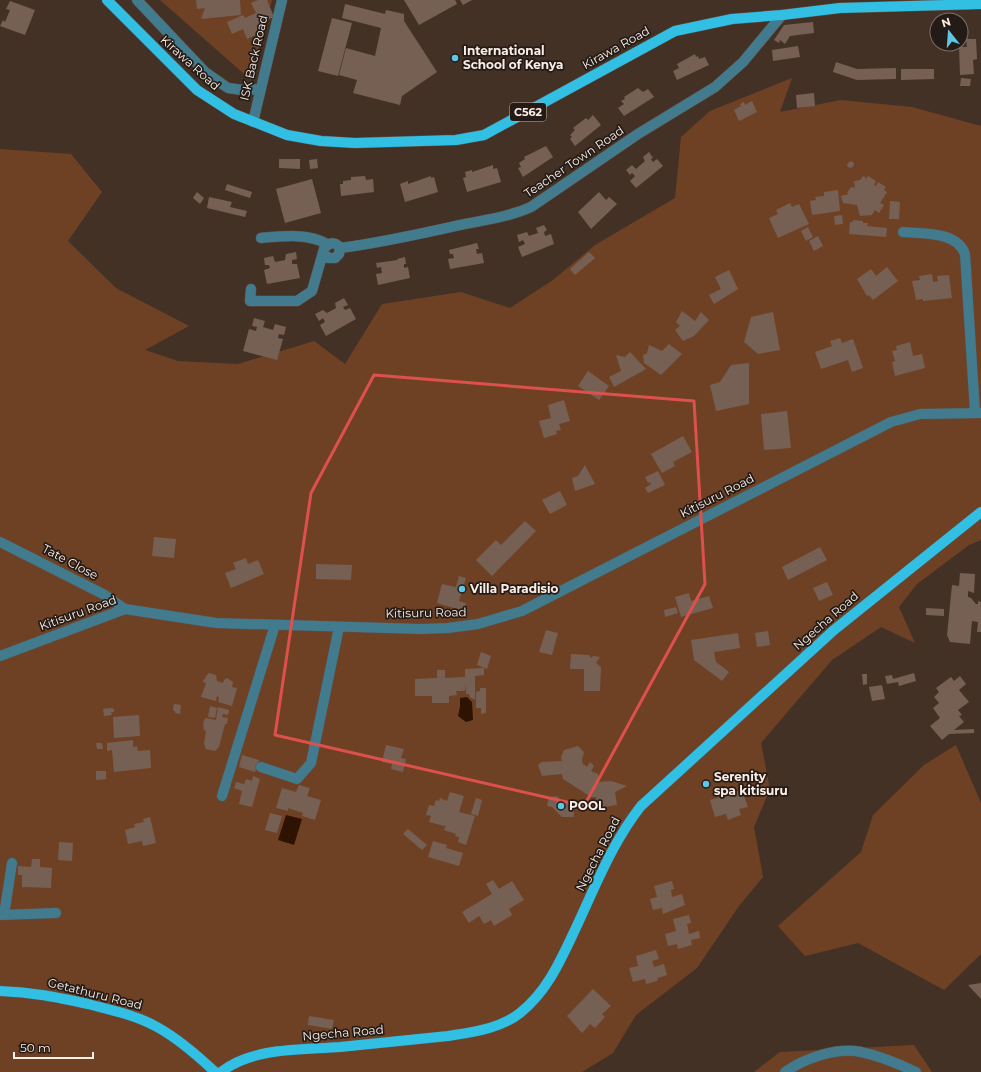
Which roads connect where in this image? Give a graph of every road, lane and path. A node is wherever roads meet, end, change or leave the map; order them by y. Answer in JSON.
{"nodes":[{"id":1,"x":107,"y":0,"type":"edge"},
{"id":2,"x":137,"y":0,"type":"edge"},
{"id":3,"x":282,"y":0,"type":"edge"},
{"id":4,"x":981,"y":4,"type":"edge"},
{"id":5,"x":782,"y":16,"type":"junction"},
{"id":6,"x":260,"y":89,"type":"junction"},
{"id":7,"x":252,"y":122,"type":"junction"},
{"id":8,"x":903,"y":232,"type":"dead end"},
{"id":9,"x":261,"y":238,"type":"dead end"},
{"id":10,"x":326,"y":249,"type":"junction"},
{"id":11,"x":251,"y":289,"type":"dead end"},
{"id":12,"x":978,"y":413,"type":"edge"},
{"id":13,"x":981,"y":512,"type":"edge"},
{"id":14,"x":0,"y":542,"type":"edge"},
{"id":15,"x":125,"y":609,"type":"junction"},
{"id":16,"x":275,"y":625,"type":"junction"},
{"id":17,"x":339,"y":627,"type":"junction"},
{"id":18,"x":0,"y":656,"type":"edge"},
{"id":19,"x":261,"y":767,"type":"dead end"},
{"id":20,"x":222,"y":796,"type":"dead end"},
{"id":21,"x":12,"y":863,"type":"dead end"},
{"id":22,"x":56,"y":913,"type":"dead end"},
{"id":23,"x":2,"y":915,"type":"edge"},
{"id":24,"x":0,"y":991,"type":"edge"},
{"id":25,"x":215,"y":1072,"type":"edge"},
{"id":26,"x":221,"y":1072,"type":"edge"},
{"id":27,"x":785,"y":1072,"type":"edge"},
{"id":28,"x":916,"y":1072,"type":"edge"}],
"edges":[{"from":1,"to":7,"type":"main road","name":"Kirawa Road","number":"C562"},
{"from":2,"to":6,"type":"street"},
{"from":3,"to":6,"type":"street","name":"ISK Back Road"},
{"from":4,"to":5,"type":"main road","name":"Kirawa Road","number":"C562"},
{"from":5,"to":7,"type":"main road","name":"Kirawa Road","number":"C562"},
{"from":5,"to":10,"type":"street","name":"Teacher Town Road"},
{"from":6,"to":7,"type":"street","name":"ISK Back Road"},
{"from":8,"to":12,"type":"street"},
{"from":9,"to":10,"type":"street"},
{"from":10,"to":11,"type":"street"},
{"from":12,"to":17,"type":"street","name":"Kitisuru Road"},
{"from":13,"to":26,"type":"main road","name":"Ngecha Road"},
{"from":14,"to":15,"type":"street","name":"Tate Close"},
{"from":15,"to":16,"type":"street","name":"Kitisuru Road"},
{"from":15,"to":18,"type":"street","name":"Kitisuru Road"},
{"from":16,"to":17,"type":"street","name":"Kitisuru Road"},
{"from":16,"to":20,"type":"street"},
{"from":17,"to":19,"type":"street"},
{"from":21,"to":23,"type":"street"},
{"from":22,"to":23,"type":"street"},
{"from":24,"to":25,"type":"main road","name":"Getathuru Road"},
{"from":27,"to":28,"type":"street"}]}
